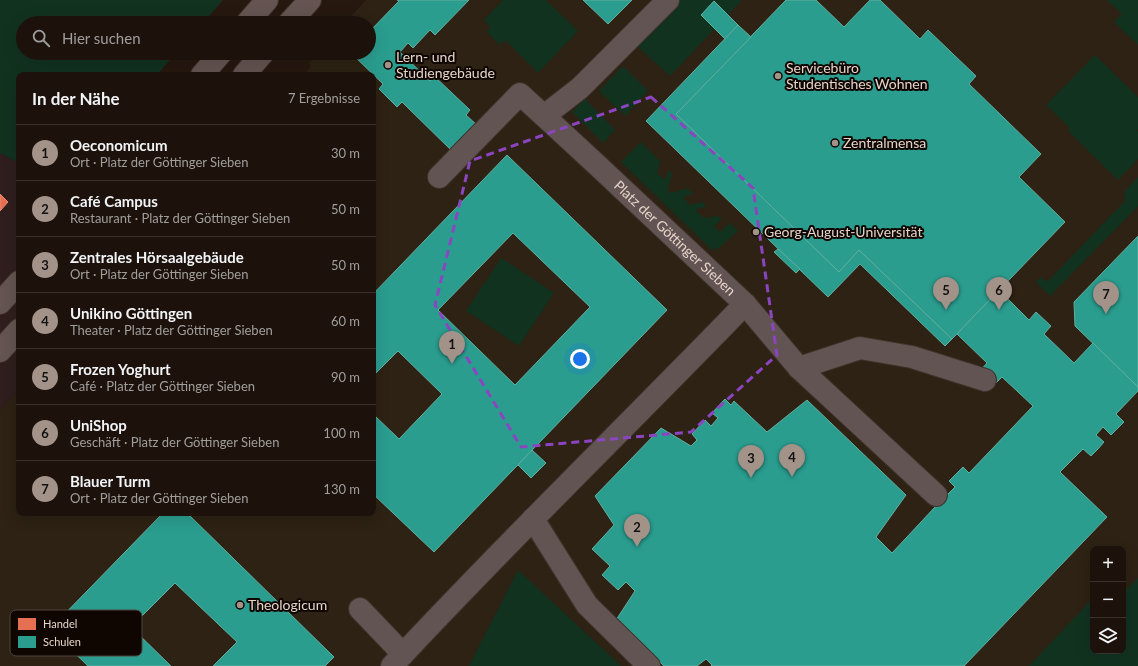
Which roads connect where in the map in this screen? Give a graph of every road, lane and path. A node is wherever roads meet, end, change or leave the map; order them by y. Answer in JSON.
{"nodes":[{"id":1,"x":267,"y":0,"type":"edge"},
{"id":2,"x":310,"y":0,"type":"edge"},
{"id":3,"x":668,"y":0,"type":"edge"},
{"id":4,"x":253,"y":16,"type":"edge"},
{"id":5,"x":295,"y":16,"type":"edge"},
{"id":6,"x":215,"y":60,"type":"edge"},
{"id":7,"x":257,"y":60,"type":"edge"},
{"id":8,"x":205,"y":72,"type":"edge"},
{"id":9,"x":247,"y":72,"type":"edge"},
{"id":10,"x":544,"y":116,"type":"junction"},
{"id":11,"x":439,"y":177,"type":"dead end"},
{"id":12,"x":16,"y":285,"type":"edge"},
{"id":13,"x":0,"y":303,"type":"edge"},
{"id":14,"x":744,"y":304,"type":"junction"},
{"id":15,"x":16,"y":333,"type":"edge"},
{"id":16,"x":0,"y":352,"type":"edge"},
{"id":17,"x":799,"y":368,"type":"junction"},
{"id":18,"x":985,"y":380,"type":"dead end"},
{"id":19,"x":936,"y":495,"type":"dead end"},
{"id":20,"x":533,"y":519,"type":"junction"},
{"id":21,"x":360,"y":609,"type":"dead end"},
{"id":22,"x":398,"y":660,"type":"edge"},
{"id":23,"x":649,"y":666,"type":"edge"}],
"edges":[{"from":1,"to":4,"type":"main road"},
{"from":2,"to":5,"type":"main road"},
{"from":3,"to":10,"type":"street"},
{"from":6,"to":8,"type":"main road"},
{"from":7,"to":9,"type":"main road"},
{"from":10,"to":11,"type":"street","name":"Platz der Göttinger Sieben"},
{"from":10,"to":14,"type":"street","name":"Platz der Göttinger Sieben"},
{"from":12,"to":13,"type":"main road"},
{"from":14,"to":17,"type":"street","name":"Platz der Göttinger Sieben"},
{"from":14,"to":20,"type":"street"},
{"from":15,"to":16,"type":"main road"},
{"from":17,"to":18,"type":"street"},
{"from":17,"to":19,"type":"street","name":"Platz der Göttinger Sieben"},
{"from":20,"to":22,"type":"street"},
{"from":20,"to":23,"type":"street"},
{"from":21,"to":22,"type":"street"}]}
